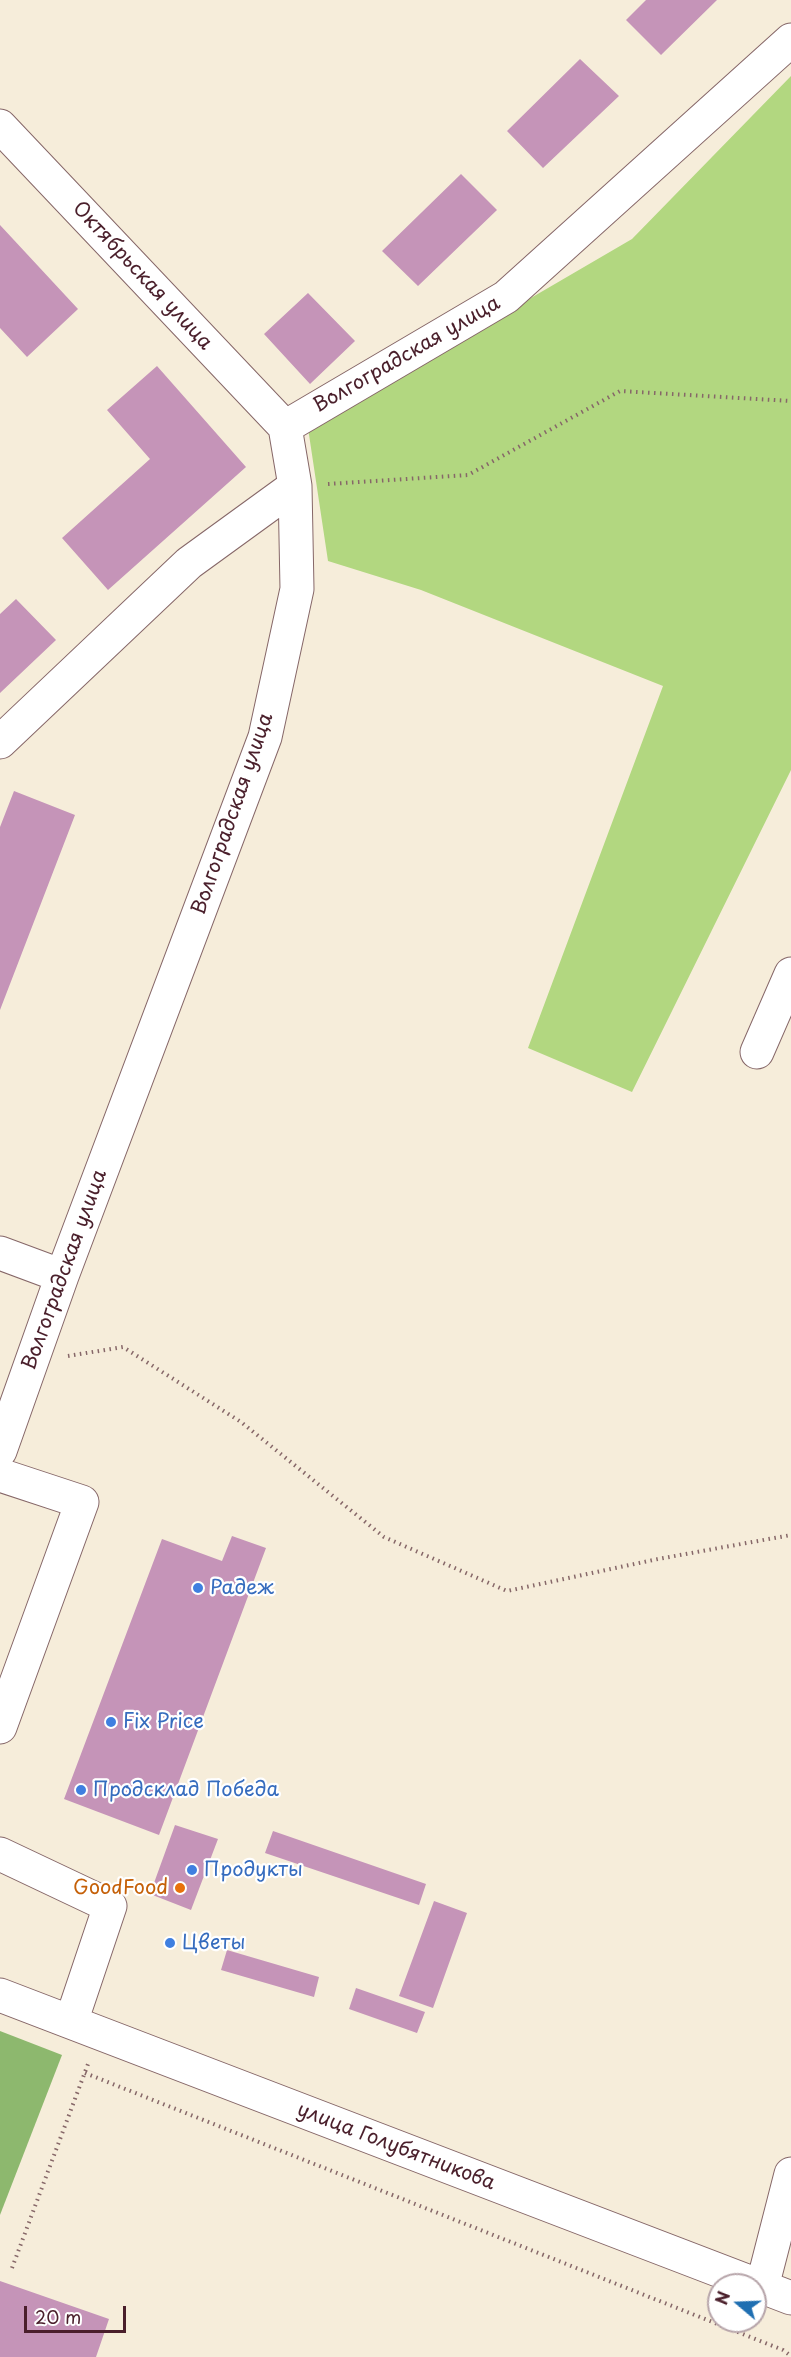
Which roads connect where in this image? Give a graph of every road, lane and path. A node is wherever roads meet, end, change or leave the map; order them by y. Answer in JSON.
{"nodes":[{"id":1,"x":791,"y":40,"type":"edge"},
{"id":2,"x":0,"y":126,"type":"edge"},
{"id":3,"x":791,"y":401,"type":"edge"},
{"id":4,"x":285,"y":427,"type":"junction"},
{"id":5,"x":295,"y":486,"type":"junction"},
{"id":6,"x":0,"y":742,"type":"edge"},
{"id":7,"x":791,"y":974,"type":"edge"},
{"id":8,"x":757,"y":1052,"type":"dead end"},
{"id":9,"x":0,"y":1253,"type":"edge"},
{"id":10,"x":62,"y":1276,"type":"junction"},
{"id":11,"x":32,"y":1361,"type":"junction"},
{"id":12,"x":0,"y":1451,"type":"edge"},
{"id":13,"x":0,"y":1475,"type":"edge"},
{"id":14,"x":791,"y":1535,"type":"edge"},
{"id":15,"x":0,"y":1727,"type":"edge"},
{"id":16,"x":0,"y":1854,"type":"edge"},
{"id":17,"x":0,"y":1995,"type":"edge"},
{"id":18,"x":86,"y":2028,"type":"junction"},
{"id":19,"x":85,"y":2073,"type":"junction"},
{"id":20,"x":791,"y":2174,"type":"edge"},
{"id":21,"x":12,"y":2268,"type":"dead end"},
{"id":22,"x":776,"y":2292,"type":"edge"},
{"id":23,"x":791,"y":2356,"type":"edge"}],
"edges":[{"from":1,"to":4,"type":"street","name":"Волгоградская улица"},
{"from":2,"to":4,"type":"street","name":"Октябрьская улица"},
{"from":3,"to":5,"type":"path"},
{"from":4,"to":5,"type":"street","name":"Волгоградская улица"},
{"from":5,"to":6,"type":"street"},
{"from":5,"to":10,"type":"street","name":"Волгоградская улица"},
{"from":7,"to":8,"type":"street"},
{"from":9,"to":10,"type":"street"},
{"from":10,"to":11,"type":"street","name":"Волгоградская улица"},
{"from":11,"to":12,"type":"street","name":"Волгоградская улица"},
{"from":11,"to":14,"type":"path"},
{"from":13,"to":15,"type":"street"},
{"from":16,"to":18,"type":"street"},
{"from":17,"to":18,"type":"street","name":"улица Голубятникова"},
{"from":18,"to":19,"type":"path"},
{"from":18,"to":22,"type":"street","name":"улица Голубятникова"},
{"from":19,"to":21,"type":"path"},
{"from":19,"to":23,"type":"path"},
{"from":20,"to":22,"type":"street"}]}
